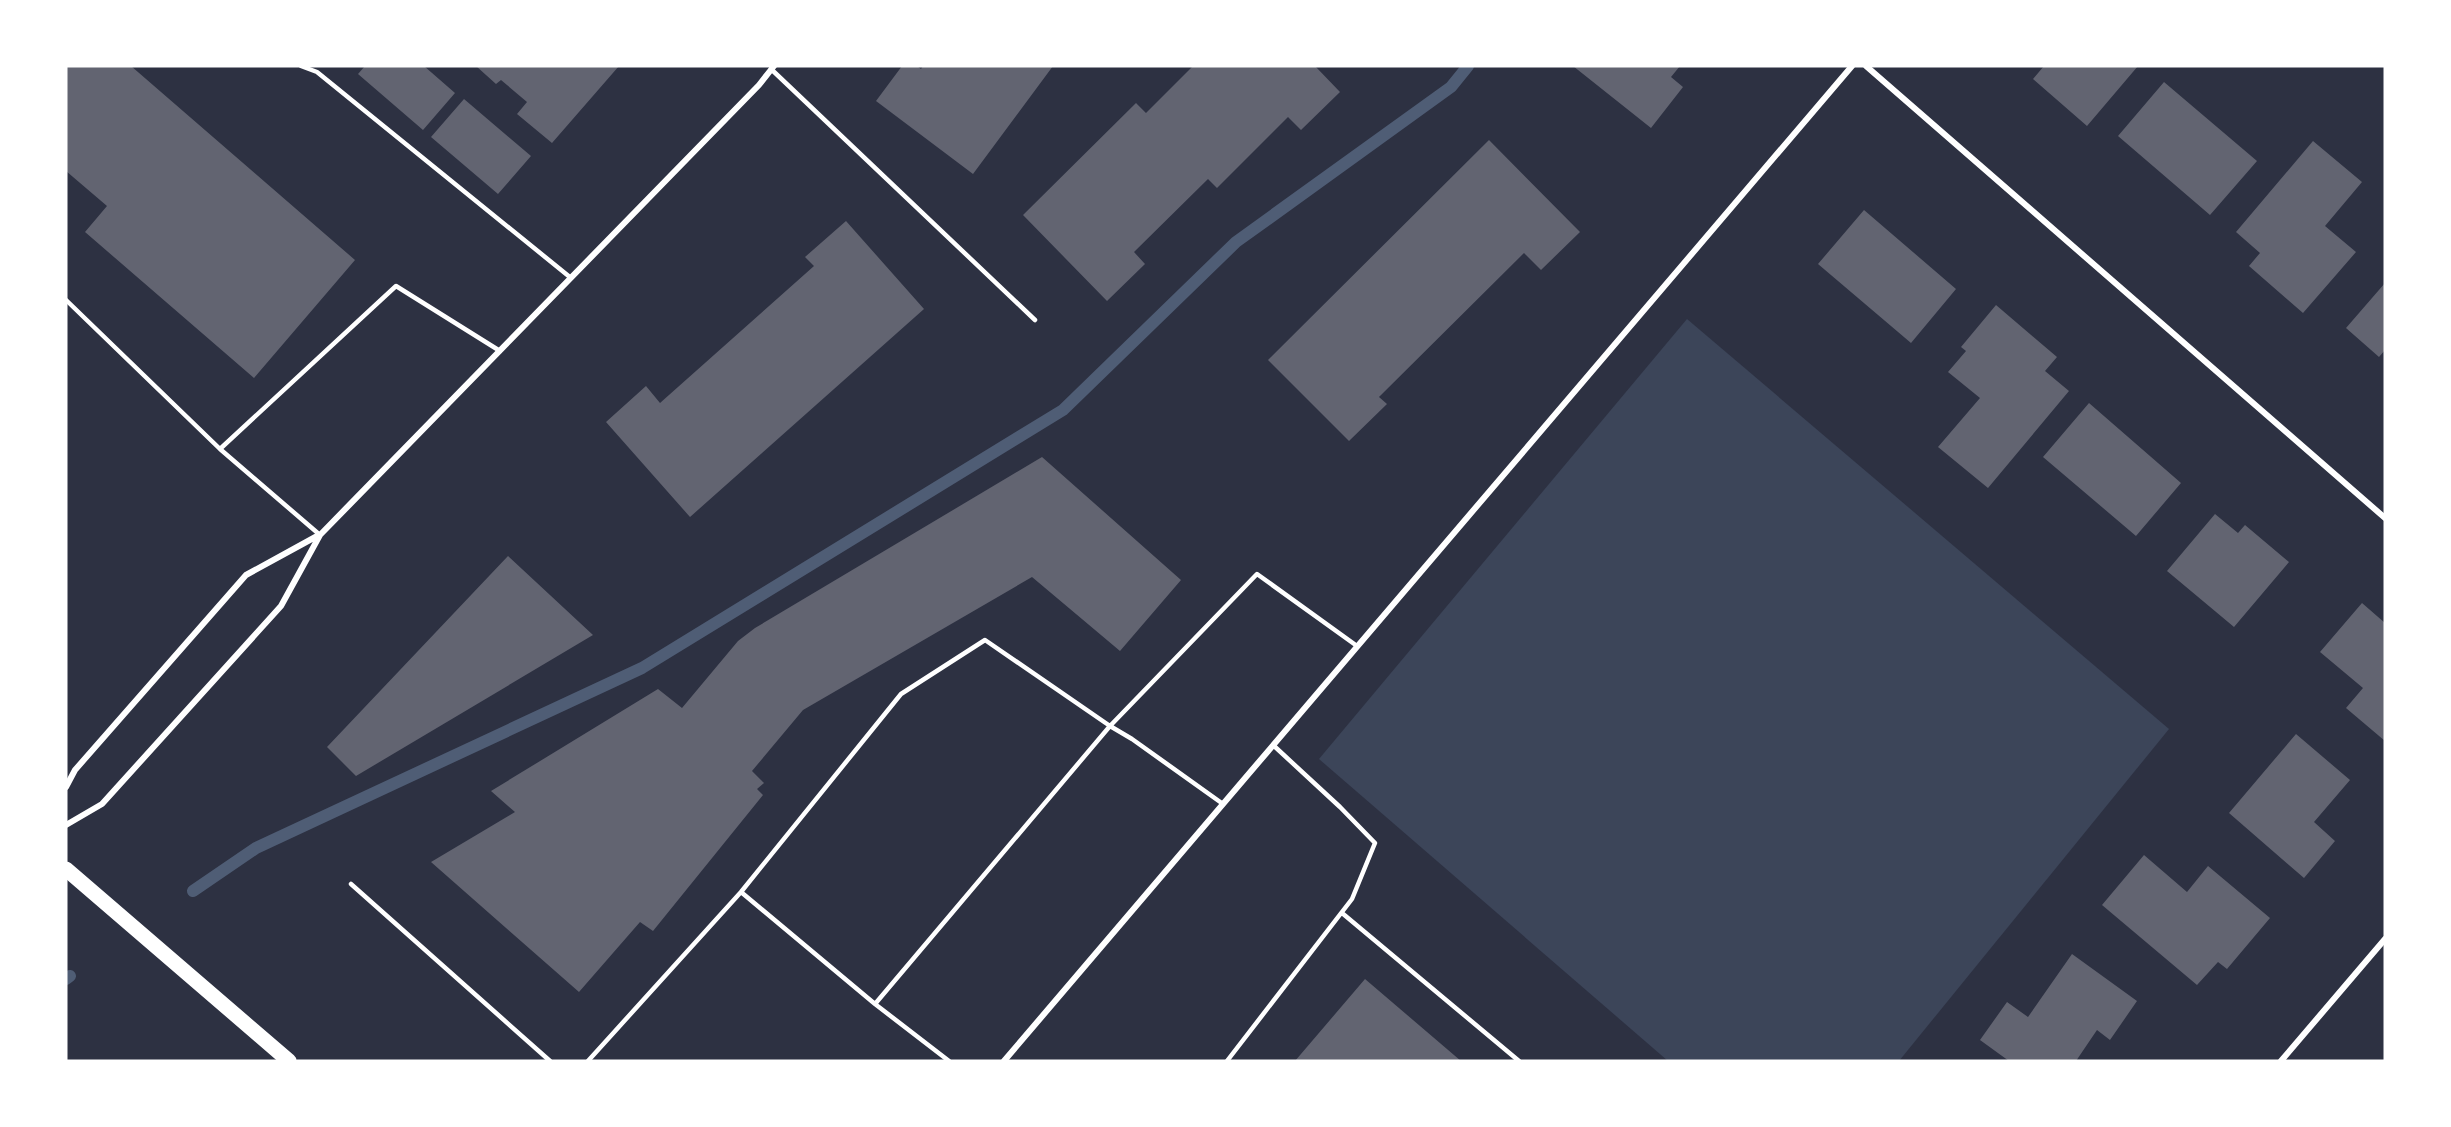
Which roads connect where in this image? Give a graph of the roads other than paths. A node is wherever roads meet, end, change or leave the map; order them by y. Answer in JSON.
{"nodes":[{"id":1,"x":301,"y":66,"type":"edge"},
{"id":2,"x":1852,"y":66,"type":"edge"},
{"id":3,"x":1866,"y":66,"type":"edge"},
{"id":4,"x":773,"y":68,"type":"edge"},
{"id":5,"x":571,"y":278,"type":"junction"},
{"id":6,"x":66,"y":300,"type":"edge"},
{"id":7,"x":1035,"y":320,"type":"dead end"},
{"id":8,"x":500,"y":351,"type":"junction"},
{"id":9,"x":220,"y":449,"type":"junction"},
{"id":10,"x":2385,"y":518,"type":"edge"},
{"id":11,"x":320,"y":535,"type":"junction"},
{"id":12,"x":1357,"y":646,"type":"junction"},
{"id":13,"x":1110,"y":726,"type":"junction"},
{"id":14,"x":1273,"y":745,"type":"junction"},
{"id":15,"x":66,"y":787,"type":"edge"},
{"id":16,"x":1223,"y":804,"type":"junction"},
{"id":17,"x":66,"y":825,"type":"edge"},
{"id":18,"x":66,"y":869,"type":"edge"},
{"id":19,"x":351,"y":884,"type":"dead end"},
{"id":20,"x":741,"y":892,"type":"junction"},
{"id":21,"x":1342,"y":913,"type":"junction"},
{"id":22,"x":2385,"y":939,"type":"edge"},
{"id":23,"x":875,"y":1004,"type":"junction"},
{"id":24,"x":289,"y":1061,"type":"edge"},
{"id":25,"x":550,"y":1061,"type":"edge"},
{"id":26,"x":588,"y":1061,"type":"edge"},
{"id":27,"x":949,"y":1061,"type":"edge"},
{"id":28,"x":1004,"y":1061,"type":"edge"},
{"id":29,"x":1227,"y":1061,"type":"edge"},
{"id":30,"x":1519,"y":1061,"type":"edge"},
{"id":31,"x":2281,"y":1061,"type":"edge"}],
"edges":[{"from":1,"to":5,"type":"lane"},
{"from":2,"to":12,"type":"street"},
{"from":3,"to":10,"type":"street"},
{"from":4,"to":5,"type":"street"},
{"from":4,"to":7,"type":"lane"},
{"from":5,"to":8,"type":"street"},
{"from":6,"to":9,"type":"lane"},
{"from":8,"to":9,"type":"lane"},
{"from":8,"to":11,"type":"street"},
{"from":9,"to":11,"type":"lane"},
{"from":11,"to":15,"type":"street"},
{"from":11,"to":17,"type":"street"},
{"from":12,"to":13,"type":"lane"},
{"from":12,"to":14,"type":"street"},
{"from":13,"to":16,"type":"lane"},
{"from":13,"to":20,"type":"lane"},
{"from":13,"to":23,"type":"lane"},
{"from":14,"to":16,"type":"street"},
{"from":14,"to":21,"type":"lane"},
{"from":16,"to":28,"type":"street"},
{"from":18,"to":24,"type":"main road"},
{"from":19,"to":25,"type":"lane"},
{"from":20,"to":23,"type":"lane"},
{"from":20,"to":26,"type":"lane"},
{"from":21,"to":29,"type":"lane"},
{"from":21,"to":30,"type":"lane"},
{"from":22,"to":31,"type":"street"},
{"from":23,"to":27,"type":"lane"}]}
